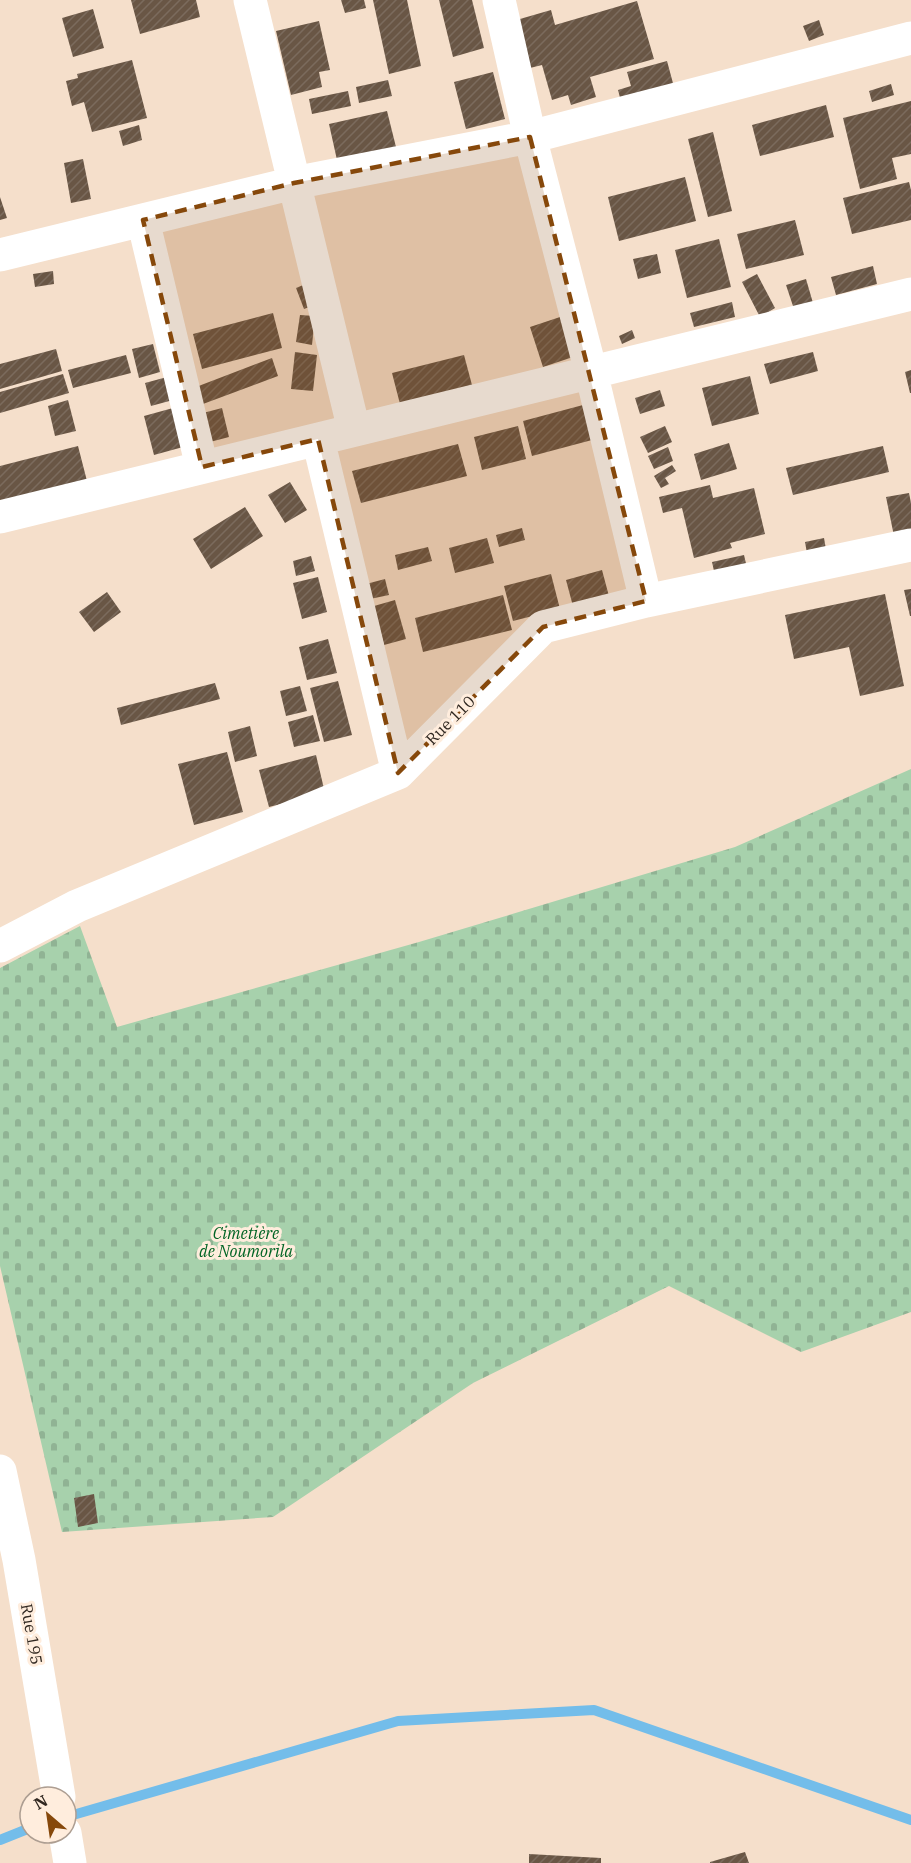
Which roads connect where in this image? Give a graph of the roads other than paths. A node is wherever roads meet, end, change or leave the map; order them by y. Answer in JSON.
{"nodes":[{"id":1,"x":250,"y":0,"type":"edge"},
{"id":2,"x":499,"y":0,"type":"edge"},
{"id":3,"x":911,"y":38,"type":"edge"},
{"id":4,"x":530,"y":137,"type":"junction"},
{"id":5,"x":294,"y":183,"type":"junction"},
{"id":6,"x":143,"y":220,"type":"junction"},
{"id":7,"x":0,"y":255,"type":"edge"},
{"id":8,"x":911,"y":294,"type":"edge"},
{"id":9,"x":591,"y":372,"type":"junction"},
{"id":10,"x":354,"y":430,"type":"junction"},
{"id":11,"x":318,"y":439,"type":"junction"},
{"id":12,"x":202,"y":467,"type":"junction"},
{"id":13,"x":0,"y":517,"type":"edge"},
{"id":14,"x":911,"y":545,"type":"edge"},
{"id":15,"x":645,"y":602,"type":"junction"},
{"id":16,"x":398,"y":773,"type":"junction"},
{"id":17,"x":0,"y":946,"type":"edge"},
{"id":18,"x":0,"y":1471,"type":"edge"},
{"id":19,"x":57,"y":1784,"type":"edge"}],
"edges":[{"from":1,"to":5,"type":"street"},
{"from":2,"to":4,"type":"street"},
{"from":3,"to":4,"type":"street"},
{"from":4,"to":5,"type":"street"},
{"from":4,"to":9,"type":"street"},
{"from":5,"to":6,"type":"street"},
{"from":5,"to":10,"type":"street"},
{"from":6,"to":7,"type":"street"},
{"from":6,"to":12,"type":"street"},
{"from":8,"to":9,"type":"street"},
{"from":9,"to":10,"type":"street"},
{"from":9,"to":15,"type":"street"},
{"from":10,"to":11,"type":"street"},
{"from":11,"to":12,"type":"street"},
{"from":11,"to":16,"type":"street"},
{"from":12,"to":13,"type":"street"},
{"from":14,"to":15,"type":"street","name":"Rue 110"},
{"from":15,"to":16,"type":"street","name":"Rue 110"},
{"from":16,"to":17,"type":"street","name":"Rue 110"},
{"from":18,"to":19,"type":"street","name":"Rue 195"}]}
